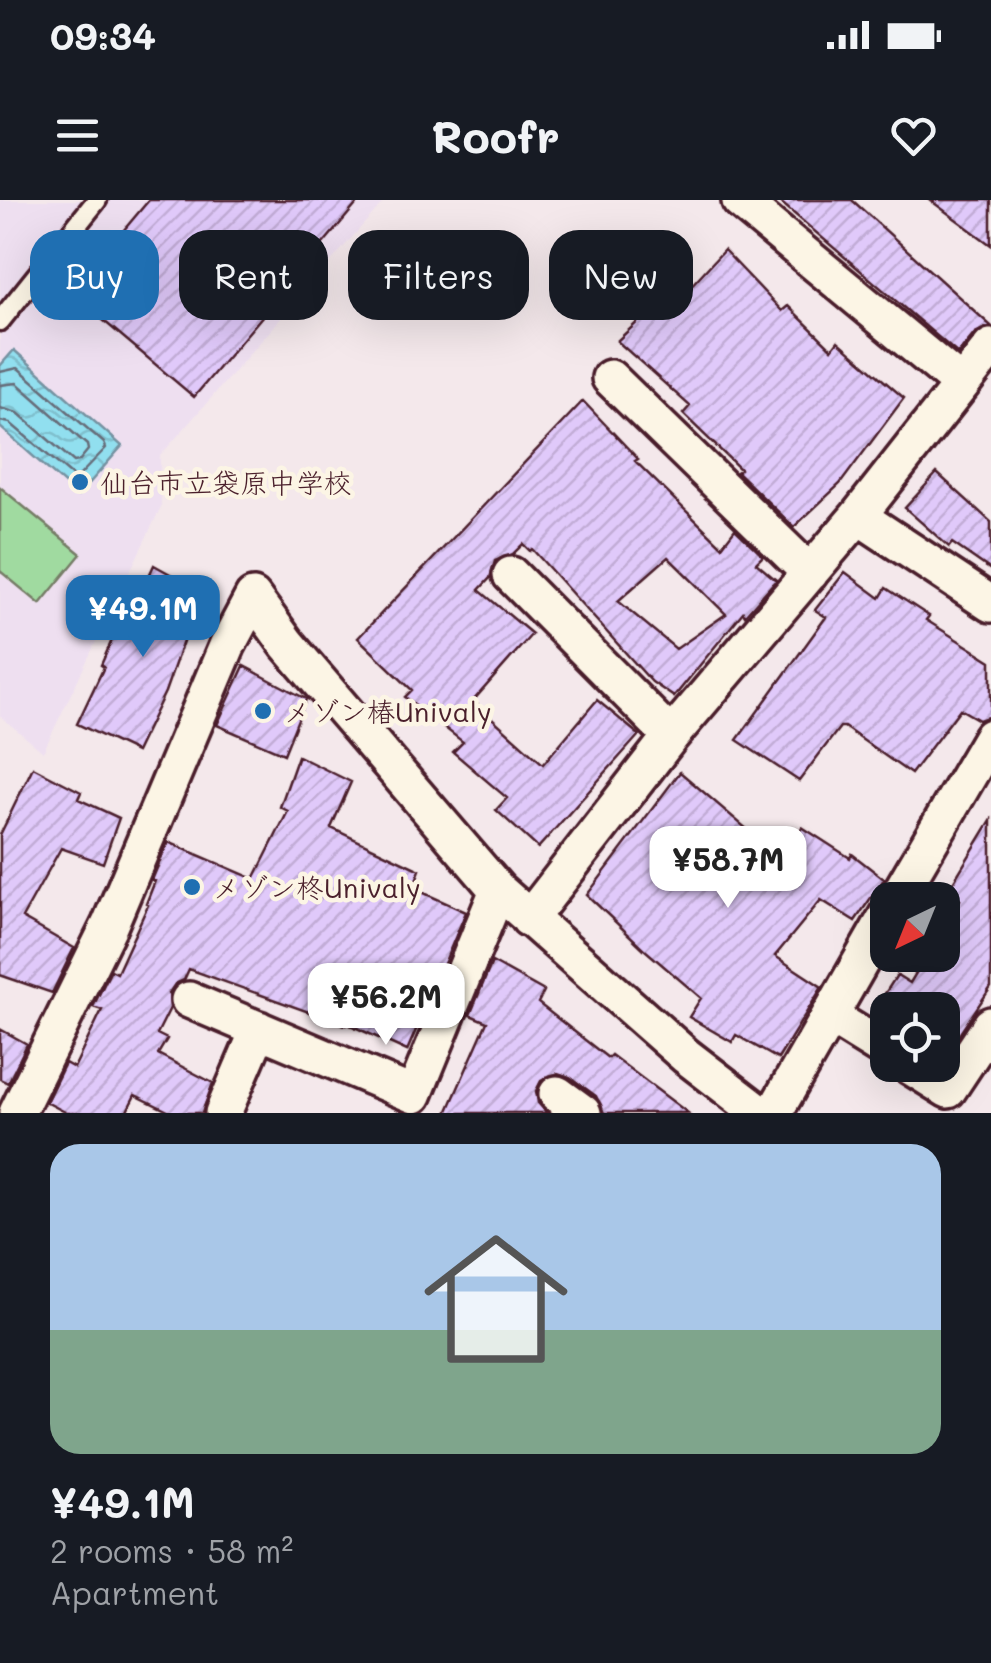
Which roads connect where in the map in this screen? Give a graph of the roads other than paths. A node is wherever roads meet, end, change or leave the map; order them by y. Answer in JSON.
{"nodes":[{"id":1,"x":97,"y":200,"type":"edge"},
{"id":2,"x":740,"y":201,"type":"edge"},
{"id":3,"x":0,"y":320,"type":"edge"},
{"id":4,"x":991,"y":347,"type":"edge"},
{"id":5,"x":610,"y":378,"type":"dead end"},
{"id":6,"x":961,"y":384,"type":"junction"},
{"id":7,"x":858,"y":516,"type":"junction"},
{"id":8,"x":810,"y":572,"type":"junction"},
{"id":9,"x":511,"y":575,"type":"dead end"},
{"id":10,"x":991,"y":604,"type":"edge"},
{"id":11,"x":671,"y":736,"type":"junction"},
{"id":12,"x":991,"y":737,"type":"edge"},
{"id":13,"x":906,"y":882,"type":"edge"},
{"id":14,"x":498,"y":890,"type":"junction"},
{"id":15,"x":529,"y":919,"type":"junction"},
{"id":16,"x":870,"y":946,"type":"edge"},
{"id":17,"x":188,"y":1000,"type":"dead end"},
{"id":18,"x":830,"y":1016,"type":"junction"},
{"id":19,"x":991,"y":1025,"type":"edge"},
{"id":20,"x":259,"y":1030,"type":"junction"},
{"id":21,"x":870,"y":1041,"type":"edge"},
{"id":22,"x":960,"y":1072,"type":"edge"},
{"id":23,"x":17,"y":1113,"type":"edge"},
{"id":24,"x":223,"y":1113,"type":"edge"},
{"id":25,"x":760,"y":1113,"type":"edge"},
{"id":26,"x":774,"y":1113,"type":"edge"}],
"edges":[{"from":1,"to":3,"type":"lane"},
{"from":2,"to":6,"type":"street"},
{"from":4,"to":6,"type":"street"},
{"from":5,"to":8,"type":"street"},
{"from":6,"to":7,"type":"street"},
{"from":7,"to":8,"type":"street"},
{"from":7,"to":10,"type":"street"},
{"from":8,"to":11,"type":"street"},
{"from":9,"to":11,"type":"street"},
{"from":11,"to":15,"type":"street"},
{"from":12,"to":13,"type":"street"},
{"from":14,"to":15,"type":"street"},
{"from":14,"to":20,"type":"street"},
{"from":14,"to":23,"type":"street"},
{"from":15,"to":25,"type":"street"},
{"from":16,"to":18,"type":"street"},
{"from":17,"to":20,"type":"street"},
{"from":18,"to":21,"type":"street"},
{"from":18,"to":26,"type":"street"},
{"from":19,"to":22,"type":"street"},
{"from":20,"to":24,"type":"street"}]}
